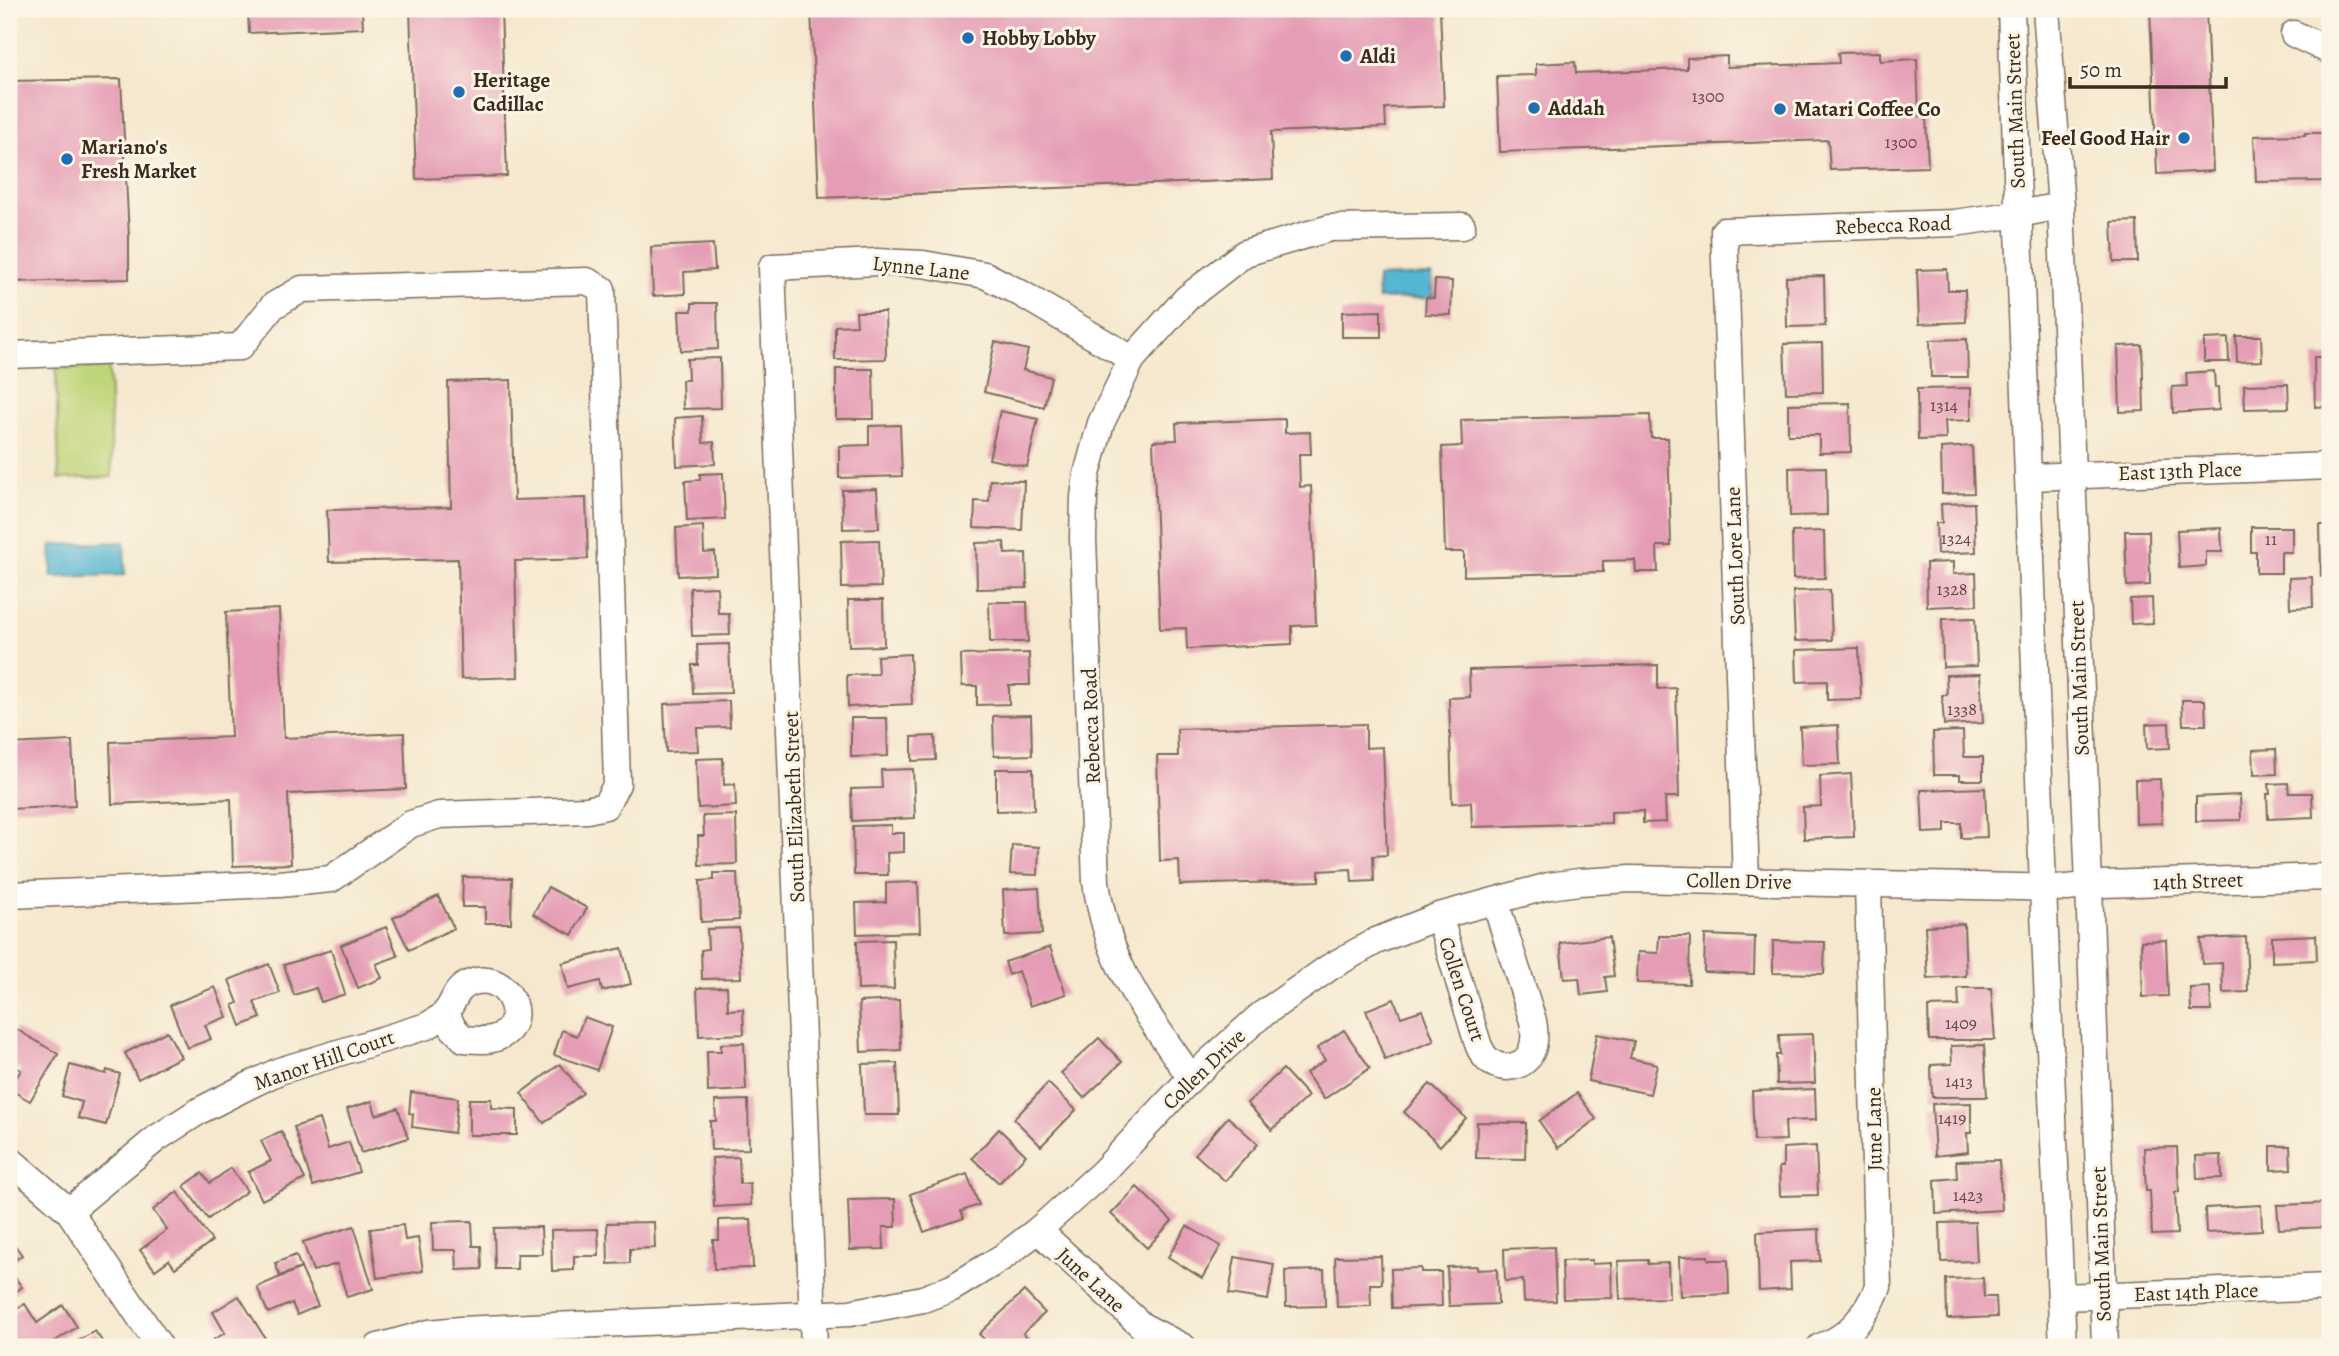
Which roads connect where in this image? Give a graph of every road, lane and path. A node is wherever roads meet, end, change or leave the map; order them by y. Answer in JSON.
{"nodes":[{"id":1,"x":2011,"y":9,"type":"edge"},
{"id":2,"x":2046,"y":9,"type":"edge"},
{"id":3,"x":2294,"y":34,"type":"dead end"},
{"id":4,"x":2330,"y":51,"type":"edge"},
{"id":5,"x":2061,"y":206,"type":"junction"},
{"id":6,"x":2019,"y":215,"type":"junction"},
{"id":7,"x":1462,"y":226,"type":"dead end"},
{"id":8,"x":1724,"y":231,"type":"joint"},
{"id":9,"x":772,"y":267,"type":"joint"},
{"id":10,"x":9,"y":355,"type":"edge"},
{"id":11,"x":1132,"y":359,"type":"junction"},
{"id":12,"x":2330,"y":466,"type":"edge"},
{"id":13,"x":2071,"y":475,"type":"junction"},
{"id":14,"x":2029,"y":477,"type":"junction"},
{"id":15,"x":2330,"y":877,"type":"edge"},
{"id":16,"x":1746,"y":881,"type":"junction"},
{"id":17,"x":1868,"y":884,"type":"junction"},
{"id":18,"x":2066,"y":887,"type":"junction"},
{"id":19,"x":9,"y":895,"type":"edge"},
{"id":20,"x":1495,"y":901,"type":"junction"},
{"id":21,"x":1439,"y":916,"type":"junction"},
{"id":22,"x":446,"y":1013,"type":"dead end"},
{"id":23,"x":1191,"y":1078,"type":"junction"},
{"id":24,"x":9,"y":1159,"type":"edge"},
{"id":25,"x":69,"y":1211,"type":"junction"},
{"id":26,"x":1038,"y":1230,"type":"junction"},
{"id":27,"x":2330,"y":1287,"type":"edge"},
{"id":28,"x":2103,"y":1295,"type":"junction"},
{"id":29,"x":2061,"y":1297,"type":"junction"},
{"id":30,"x":813,"y":1315,"type":"junction"},
{"id":31,"x":160,"y":1347,"type":"edge"},
{"id":32,"x":378,"y":1347,"type":"edge"},
{"id":33,"x":814,"y":1347,"type":"edge"},
{"id":34,"x":1184,"y":1347,"type":"edge"},
{"id":35,"x":1820,"y":1347,"type":"edge"},
{"id":36,"x":2063,"y":1347,"type":"edge"},
{"id":37,"x":2105,"y":1347,"type":"edge"}],
"edges":[{"from":1,"to":6,"type":"street","name":"South Main Street"},
{"from":2,"to":5,"type":"street","name":"South Main Street"},
{"from":3,"to":4,"type":"street"},
{"from":5,"to":6,"type":"street","name":"Rebecca Road"},
{"from":5,"to":13,"type":"street","name":"South Main Street"},
{"from":6,"to":8,"type":"street","name":"Rebecca Road"},
{"from":6,"to":14,"type":"street","name":"South Main Street"},
{"from":7,"to":11,"type":"street","name":"Rebecca Road"},
{"from":8,"to":16,"type":"street","name":"South Lore Lane"},
{"from":9,"to":11,"type":"street","name":"Lynne Lane"},
{"from":9,"to":30,"type":"street","name":"South Elizabeth Street"},
{"from":10,"to":19,"type":"street"},
{"from":11,"to":23,"type":"street","name":"Rebecca Road"},
{"from":12,"to":13,"type":"street","name":"East 13th Place"},
{"from":13,"to":14,"type":"street","name":"East 13th Place"},
{"from":13,"to":18,"type":"street","name":"South Main Street"},
{"from":14,"to":18,"type":"street","name":"South Main Street"},
{"from":15,"to":18,"type":"street","name":"14th Street"},
{"from":16,"to":17,"type":"street","name":"Collen Drive"},
{"from":16,"to":20,"type":"street","name":"Collen Drive"},
{"from":17,"to":18,"type":"street","name":"Collen Drive"},
{"from":17,"to":35,"type":"street","name":"June Lane"},
{"from":18,"to":28,"type":"street","name":"South Main Street"},
{"from":18,"to":29,"type":"street","name":"South Main Street"},
{"from":20,"to":21,"type":"street","name":"Collen Drive"},
{"from":20,"to":21,"type":"street","name":"Collen Court"},
{"from":21,"to":23,"type":"street","name":"Collen Drive"},
{"from":22,"to":25,"type":"street","name":"Manor Hill Court"},
{"from":23,"to":26,"type":"street","name":"Collen Drive"},
{"from":24,"to":25,"type":"street"},
{"from":25,"to":31,"type":"street"},
{"from":26,"to":30,"type":"street","name":"Collen Drive"},
{"from":26,"to":34,"type":"street","name":"June Lane"},
{"from":27,"to":28,"type":"street","name":"East 14th Place"},
{"from":28,"to":29,"type":"street","name":"East 14th Place"},
{"from":28,"to":37,"type":"street","name":"South Main Street"},
{"from":29,"to":36,"type":"street","name":"South Main Street"},
{"from":30,"to":32,"type":"street","name":"Collen Drive"},
{"from":30,"to":33,"type":"street","name":"South Elizabeth Street"}]}
